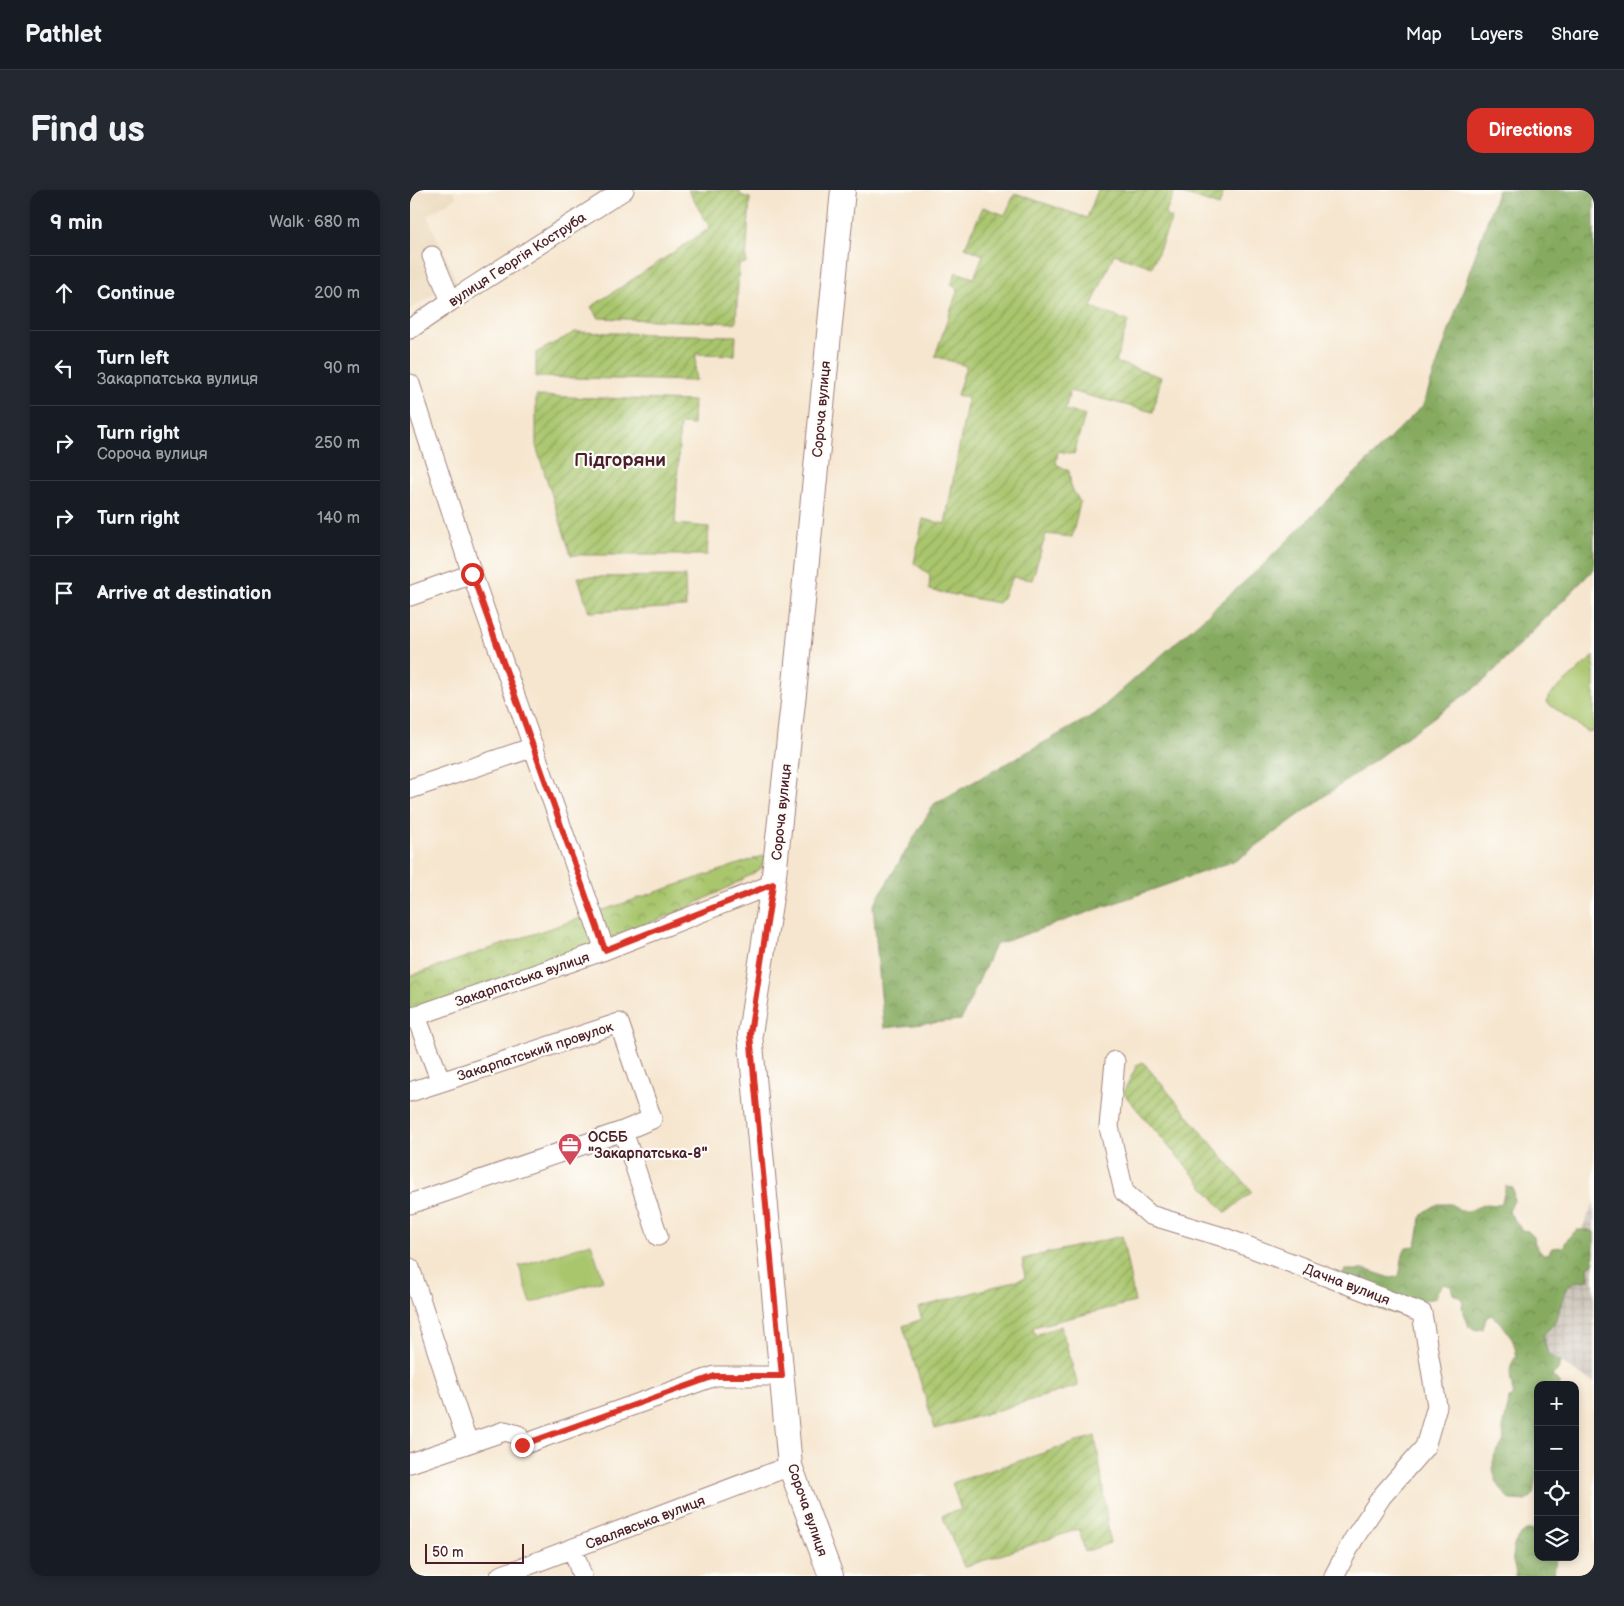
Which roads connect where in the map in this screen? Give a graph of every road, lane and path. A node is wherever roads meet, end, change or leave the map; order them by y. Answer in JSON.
{"nodes":[{"id":1,"x":624,"y":190,"type":"edge"},
{"id":2,"x":842,"y":190,"type":"edge"},
{"id":3,"x":432,"y":256,"type":"dead end"},
{"id":4,"x":451,"y":301,"type":"junction"},
{"id":5,"x":410,"y":329,"type":"edge"},
{"id":6,"x":412,"y":395,"type":"edge"},
{"id":7,"x":472,"y":574,"type":"junction"},
{"id":8,"x":410,"y":596,"type":"edge"},
{"id":9,"x":534,"y":747,"type":"junction"},
{"id":10,"x":410,"y":789,"type":"edge"},
{"id":11,"x":773,"y":884,"type":"junction"},
{"id":12,"x":605,"y":950,"type":"junction"},
{"id":13,"x":413,"y":1017,"type":"edge"},
{"id":14,"x":1115,"y":1061,"type":"dead end"},
{"id":15,"x":441,"y":1082,"type":"junction"},
{"id":16,"x":410,"y":1092,"type":"edge"},
{"id":17,"x":623,"y":1131,"type":"junction"},
{"id":18,"x":410,"y":1204,"type":"edge"},
{"id":19,"x":658,"y":1236,"type":"dead end"},
{"id":20,"x":410,"y":1268,"type":"edge"},
{"id":21,"x":782,"y":1376,"type":"junction"},
{"id":22,"x":469,"y":1443,"type":"junction"},
{"id":23,"x":410,"y":1463,"type":"edge"},
{"id":24,"x":790,"y":1466,"type":"junction"},
{"id":25,"x":573,"y":1549,"type":"junction"},
{"id":26,"x":500,"y":1576,"type":"edge"},
{"id":27,"x":582,"y":1576,"type":"edge"},
{"id":28,"x":832,"y":1576,"type":"edge"},
{"id":29,"x":1334,"y":1576,"type":"edge"}],
"edges":[{"from":1,"to":4,"type":"street","name":"вулиця Георгія Коструба"},
{"from":2,"to":11,"type":"main road","name":"Сороча вулиця"},
{"from":3,"to":4,"type":"street"},
{"from":4,"to":5,"type":"street","name":"вулиця Георгія Коструба"},
{"from":6,"to":7,"type":"street"},
{"from":7,"to":8,"type":"street"},
{"from":7,"to":9,"type":"street"},
{"from":9,"to":10,"type":"street"},
{"from":9,"to":12,"type":"street"},
{"from":11,"to":12,"type":"street","name":"Закарпатська вулиця"},
{"from":11,"to":21,"type":"main road","name":"Сороча вулиця"},
{"from":12,"to":13,"type":"street","name":"Закарпатська вулиця"},
{"from":13,"to":15,"type":"street","name":"Закарпатський провулок"},
{"from":14,"to":29,"type":"street","name":"Дачна вулиця"},
{"from":15,"to":16,"type":"street","name":"Закарпатський провулок"},
{"from":15,"to":17,"type":"street","name":"Закарпатський провулок"},
{"from":17,"to":18,"type":"street","name":"Закарпатський провулок"},
{"from":17,"to":19,"type":"street"},
{"from":20,"to":22,"type":"street"},
{"from":21,"to":22,"type":"street"},
{"from":21,"to":24,"type":"main road","name":"Сороча вулиця"},
{"from":22,"to":23,"type":"street"},
{"from":24,"to":25,"type":"street","name":"Свалявська вулиця"},
{"from":24,"to":28,"type":"main road","name":"Сороча вулиця"},
{"from":25,"to":26,"type":"street","name":"Свалявська вулиця"},
{"from":25,"to":27,"type":"street"}]}
